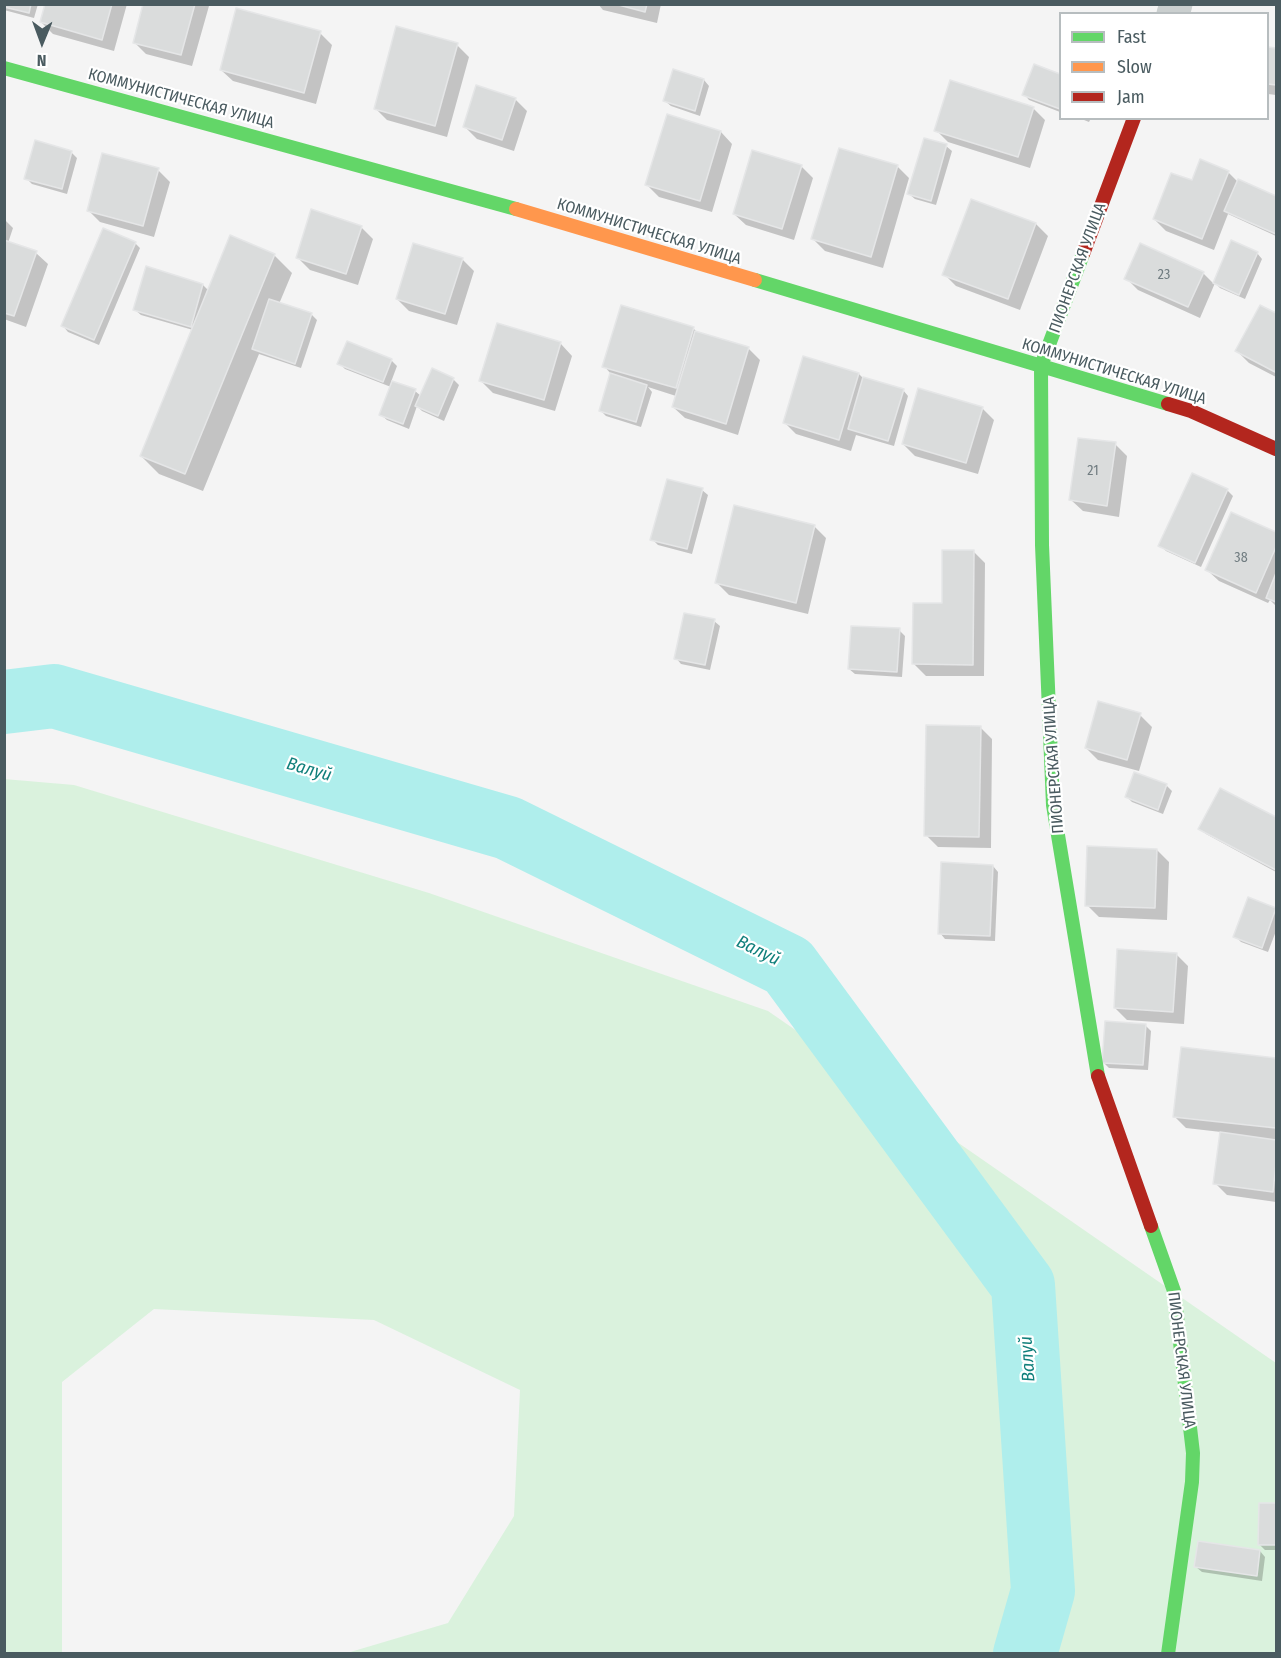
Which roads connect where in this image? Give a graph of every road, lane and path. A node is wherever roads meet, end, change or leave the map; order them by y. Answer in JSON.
{"nodes":[{"id":1,"x":4,"y":68,"type":"edge"},
{"id":2,"x":1133,"y":120,"type":"edge"},
{"id":3,"x":1041,"y":366,"type":"junction"},
{"id":4,"x":1276,"y":449,"type":"edge"},
{"id":5,"x":1167,"y":1653,"type":"edge"}],
"edges":[{"from":1,"to":3,"type":"street","name":"КОММУНИСТИЧЕСКАЯ УЛИЦА"},
{"from":2,"to":3,"type":"street","name":"ПИОНЕРСКАЯ УЛИЦА"},
{"from":3,"to":4,"type":"street","name":"КОММУНИСТИЧЕСКАЯ УЛИЦА"},
{"from":3,"to":5,"type":"street","name":"ПИОНЕРСКАЯ УЛИЦА"}]}
